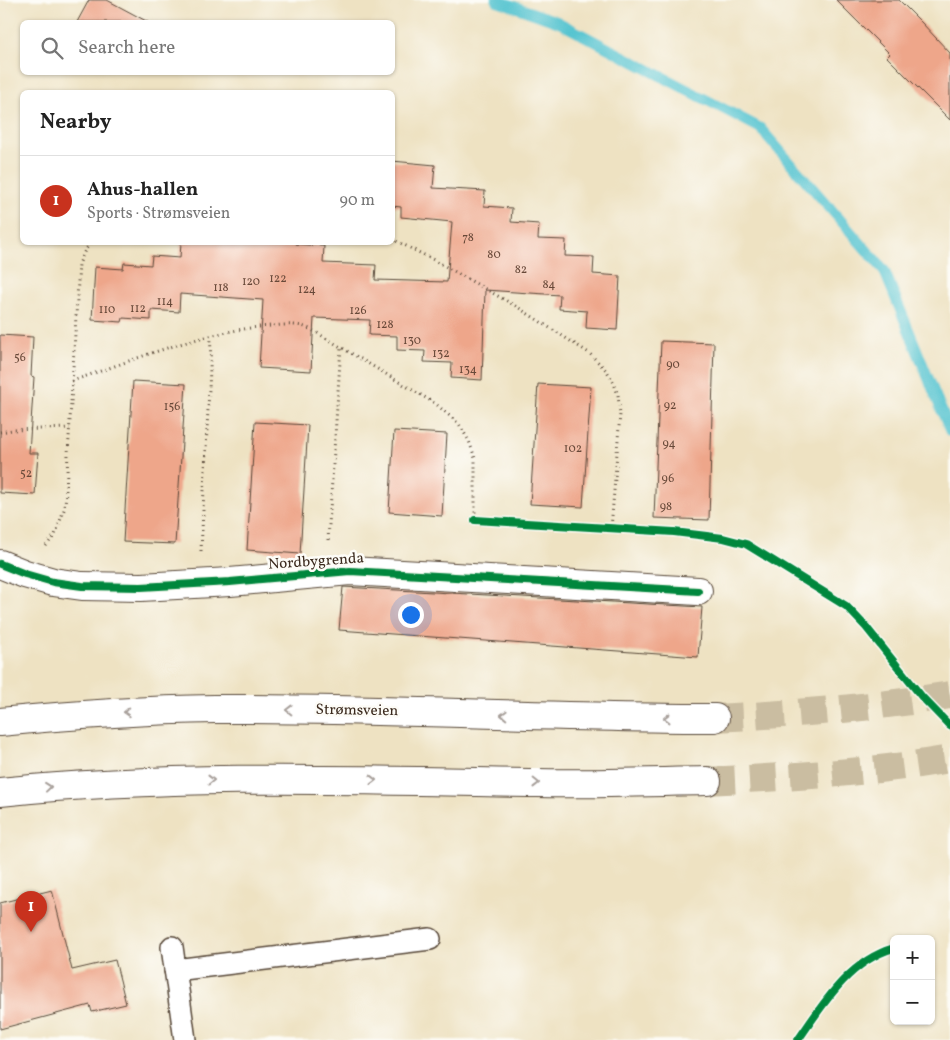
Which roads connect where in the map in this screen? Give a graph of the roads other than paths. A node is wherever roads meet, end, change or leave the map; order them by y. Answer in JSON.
{"nodes":[{"id":1,"x":0,"y":564,"type":"edge"},
{"id":2,"x":698,"y":592,"type":"dead end"},
{"id":3,"x":715,"y":718,"type":"tunnel mouth"},
{"id":4,"x":0,"y":722,"type":"edge"},
{"id":5,"x":707,"y":781,"type":"tunnel mouth"},
{"id":6,"x":0,"y":792,"type":"edge"},
{"id":7,"x":430,"y":939,"type":"dead end"},
{"id":8,"x":172,"y":946,"type":"dead end"},
{"id":9,"x":175,"y":970,"type":"junction"},
{"id":10,"x":185,"y":1040,"type":"edge"}],
"edges":[{"from":1,"to":2,"type":"main road","name":"Nordbygrenda"},
{"from":3,"to":4,"type":"main road","name":"Strømsveien","one_way":true},
{"from":6,"to":5,"type":"main road","one_way":true},
{"from":7,"to":9,"type":"lane"},
{"from":8,"to":9,"type":"lane"},
{"from":9,"to":10,"type":"lane"}]}
